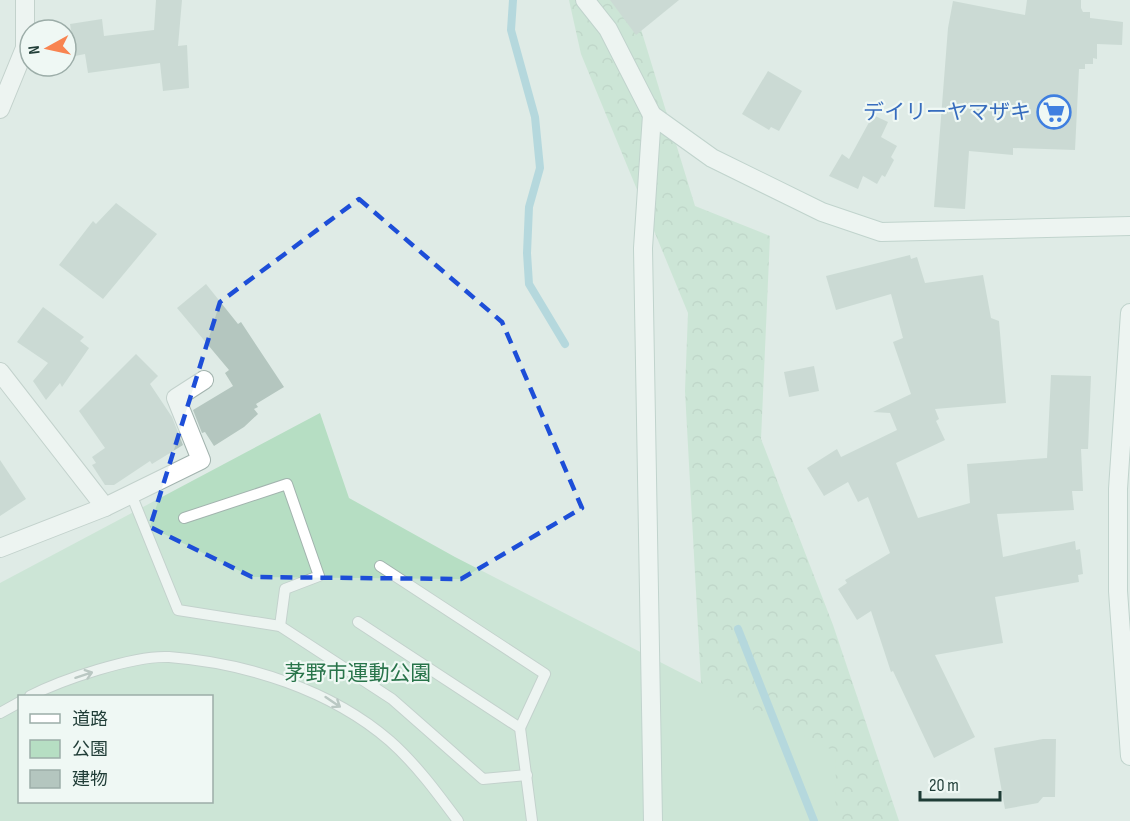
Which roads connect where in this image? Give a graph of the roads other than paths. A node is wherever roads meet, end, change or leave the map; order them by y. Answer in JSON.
{"nodes":[{"id":1,"x":25,"y":0,"type":"edge"},
{"id":2,"x":585,"y":0,"type":"edge"},
{"id":3,"x":0,"y":109,"type":"edge"},
{"id":4,"x":652,"y":115,"type":"junction"},
{"id":5,"x":1130,"y":226,"type":"edge"},
{"id":6,"x":1130,"y":313,"type":"edge"},
{"id":7,"x":0,"y":372,"type":"edge"},
{"id":8,"x":204,"y":380,"type":"dead end"},
{"id":9,"x":1124,"y":489,"type":"edge"},
{"id":10,"x":131,"y":494,"type":"junction"},
{"id":11,"x":105,"y":507,"type":"junction"},
{"id":12,"x":184,"y":518,"type":"dead end"},
{"id":13,"x":0,"y":548,"type":"edge"},
{"id":14,"x":380,"y":566,"type":"dead end"},
{"id":15,"x":358,"y":622,"type":"dead end"},
{"id":16,"x":280,"y":626,"type":"junction"},
{"id":17,"x":32,"y":695,"type":"edge"},
{"id":18,"x":18,"y":703,"type":"edge"},
{"id":19,"x":0,"y":713,"type":"edge"},
{"id":20,"x":520,"y":728,"type":"junction"},
{"id":21,"x":1130,"y":756,"type":"edge"},
{"id":22,"x":526,"y":775,"type":"junction"},
{"id":23,"x":458,"y":821,"type":"edge"},
{"id":24,"x":532,"y":821,"type":"edge"},
{"id":25,"x":653,"y":821,"type":"edge"}],
"edges":[{"from":1,"to":3,"type":"street"},
{"from":2,"to":4,"type":"street"},
{"from":4,"to":5,"type":"street"},
{"from":4,"to":25,"type":"street"},
{"from":6,"to":9,"type":"street"},
{"from":7,"to":11,"type":"street"},
{"from":8,"to":10,"type":"street"},
{"from":9,"to":21,"type":"street"},
{"from":10,"to":11,"type":"street"},
{"from":10,"to":16,"type":"lane"},
{"from":11,"to":13,"type":"street"},
{"from":12,"to":16,"type":"lane"},
{"from":14,"to":20,"type":"lane"},
{"from":15,"to":20,"type":"lane"},
{"from":16,"to":22,"type":"lane"},
{"from":17,"to":23,"type":"lane","one_way":true},
{"from":18,"to":19,"type":"lane"},
{"from":20,"to":22,"type":"lane"},
{"from":22,"to":24,"type":"lane"}]}
